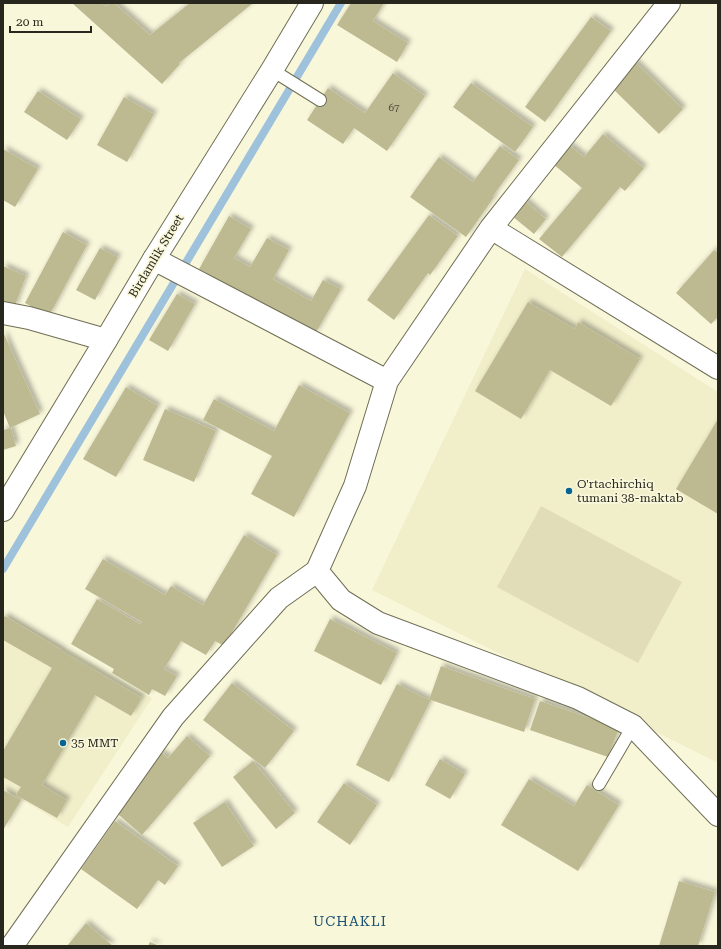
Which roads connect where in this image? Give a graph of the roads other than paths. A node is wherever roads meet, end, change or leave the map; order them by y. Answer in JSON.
{"nodes":[{"id":1,"x":312,"y":3,"type":"edge"},
{"id":2,"x":669,"y":3,"type":"edge"},
{"id":3,"x":272,"y":70,"type":"junction"},
{"id":4,"x":320,"y":100,"type":"dead end"},
{"id":5,"x":491,"y":228,"type":"junction"},
{"id":6,"x":154,"y":259,"type":"junction"},
{"id":7,"x":3,"y":313,"type":"edge"},
{"id":8,"x":106,"y":340,"type":"junction"},
{"id":9,"x":718,"y":368,"type":"edge"},
{"id":10,"x":387,"y":380,"type":"junction"},
{"id":11,"x":3,"y":510,"type":"edge"},
{"id":12,"x":317,"y":571,"type":"junction"},
{"id":13,"x":633,"y":726,"type":"junction"},
{"id":14,"x":599,"y":784,"type":"dead end"},
{"id":15,"x":718,"y":815,"type":"edge"},
{"id":16,"x":12,"y":946,"type":"edge"}],
"edges":[{"from":1,"to":3,"type":"street","name":"Birdamlik Street"},
{"from":2,"to":5,"type":"street"},
{"from":3,"to":4,"type":"lane"},
{"from":3,"to":6,"type":"street","name":"Birdamlik Street"},
{"from":5,"to":9,"type":"street"},
{"from":5,"to":10,"type":"street"},
{"from":6,"to":8,"type":"street","name":"Birdamlik Street"},
{"from":6,"to":10,"type":"street"},
{"from":7,"to":8,"type":"street"},
{"from":8,"to":11,"type":"street","name":"Birdamlik Street"},
{"from":10,"to":12,"type":"street"},
{"from":12,"to":13,"type":"street"},
{"from":12,"to":16,"type":"street"},
{"from":13,"to":14,"type":"lane"},
{"from":13,"to":15,"type":"street"}]}
